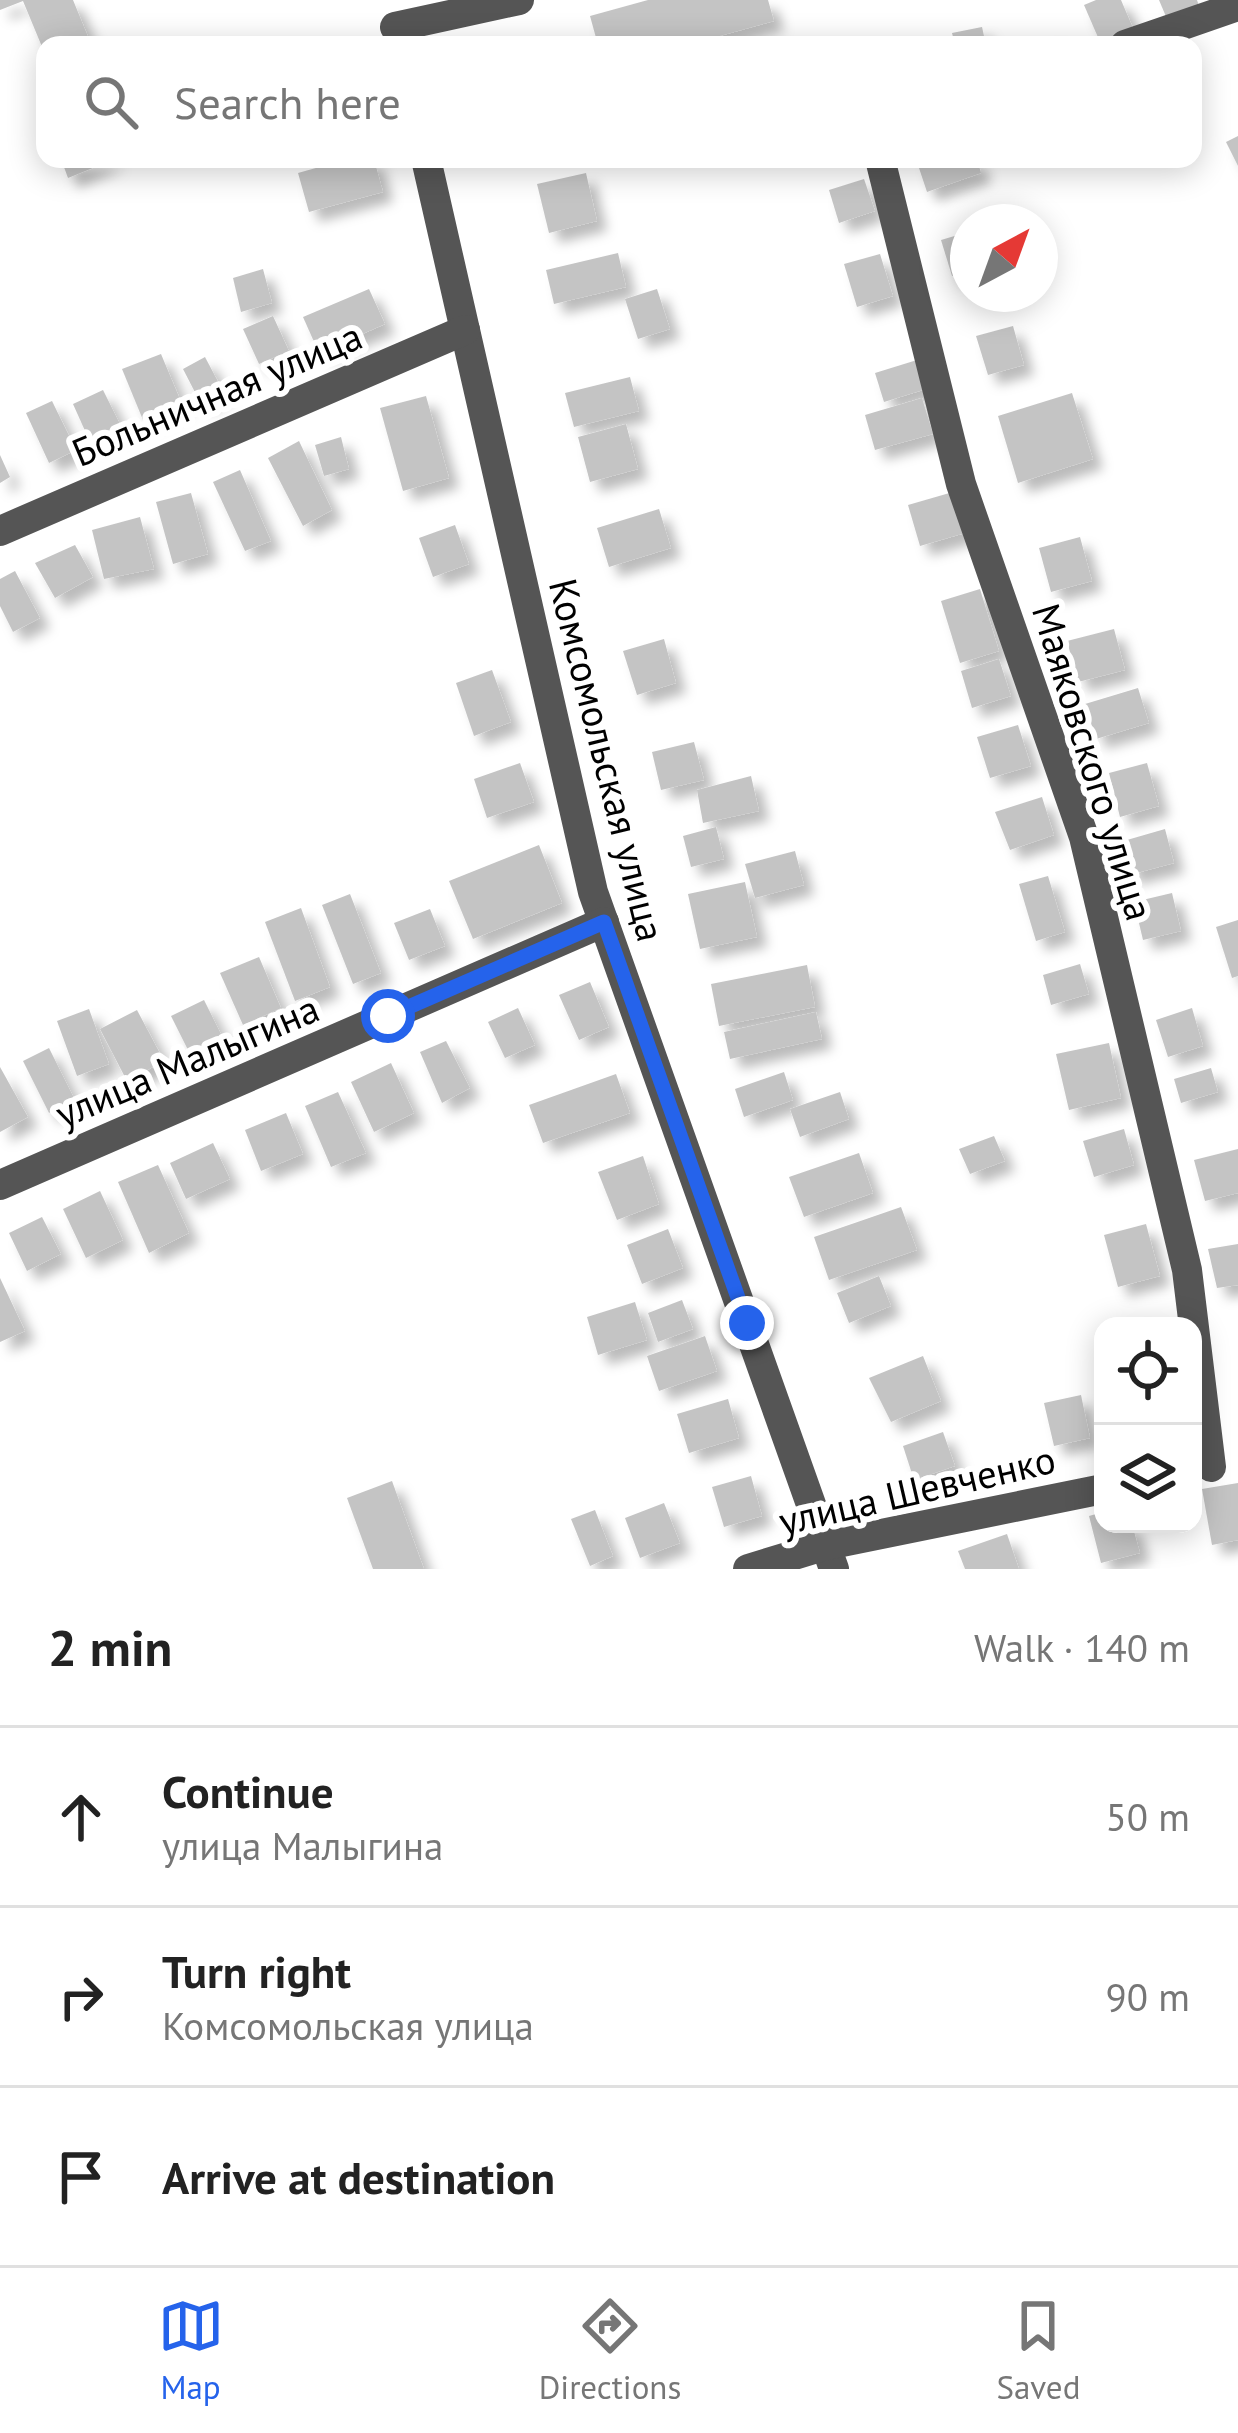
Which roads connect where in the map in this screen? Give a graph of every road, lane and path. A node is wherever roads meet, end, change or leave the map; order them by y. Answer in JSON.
{"nodes":[{"id":1,"x":519,"y":0,"type":"edge"},
{"id":2,"x":1238,"y":6,"type":"edge"},
{"id":3,"x":395,"y":24,"type":"edge"},
{"id":4,"x":1151,"y":36,"type":"edge"},
{"id":5,"x":428,"y":168,"type":"edge"},
{"id":6,"x":882,"y":168,"type":"edge"},
{"id":7,"x":465,"y":330,"type":"junction"},
{"id":8,"x":0,"y":531,"type":"edge"},
{"id":9,"x":604,"y":922,"type":"junction"},
{"id":10,"x":0,"y":1185,"type":"edge"},
{"id":11,"x":1214,"y":1467,"type":"edge"},
{"id":12,"x":1094,"y":1491,"type":"edge"},
{"id":13,"x":830,"y":1557,"type":"edge"},
{"id":14,"x":748,"y":1569,"type":"edge"}],
"edges":[{"from":1,"to":3,"type":"street"},
{"from":2,"to":4,"type":"street"},
{"from":5,"to":7,"type":"street","name":"Комсомольская улица"},
{"from":6,"to":11,"type":"street","name":"Маяковского улица"},
{"from":7,"to":8,"type":"street","name":"Больничная улица"},
{"from":7,"to":9,"type":"street","name":"Комсомольская улица"},
{"from":9,"to":10,"type":"street","name":"улица Малыгина"},
{"from":9,"to":13,"type":"street","name":"Комсомольская улица"},
{"from":12,"to":13,"type":"street","name":"улица Шевченко"},
{"from":13,"to":14,"type":"street","name":"улица Шевченко"}]}
